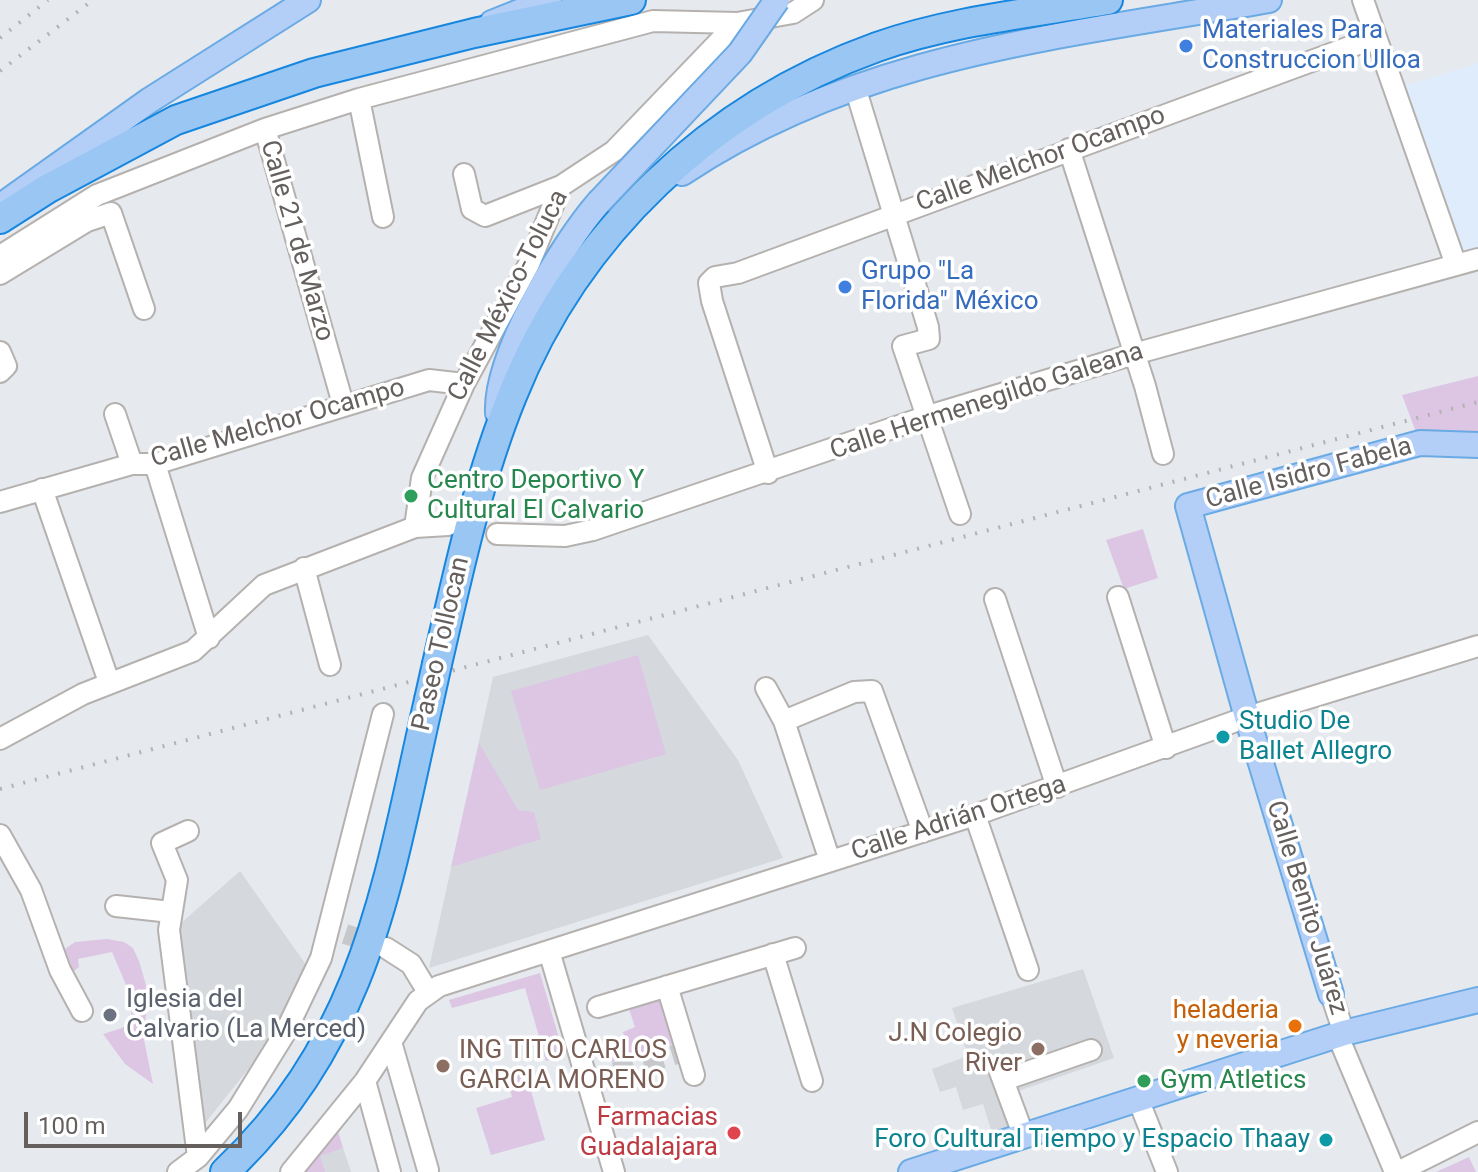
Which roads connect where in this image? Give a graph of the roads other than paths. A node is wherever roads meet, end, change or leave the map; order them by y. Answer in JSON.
{"nodes":[{"id":1,"x":308,"y":0,"type":"edge"},
{"id":2,"x":549,"y":0,"type":"edge"},
{"id":3,"x":631,"y":0,"type":"edge"},
{"id":4,"x":777,"y":0,"type":"edge"},
{"id":5,"x":813,"y":0,"type":"edge"},
{"id":6,"x":1108,"y":0,"type":"edge"},
{"id":7,"x":1269,"y":0,"type":"edge"},
{"id":8,"x":1363,"y":0,"type":"edge"},
{"id":9,"x":737,"y":23,"type":"junction"},
{"id":10,"x":474,"y":33,"type":"junction"},
{"id":11,"x":1374,"y":38,"type":"junction"},
{"id":12,"x":855,"y":87,"type":"junction"},
{"id":13,"x":359,"y":99,"type":"junction"},
{"id":14,"x":265,"y":129,"type":"junction"},
{"id":15,"x":1069,"y":149,"type":"junction"},
{"id":16,"x":464,"y":174,"type":"dead end"},
{"id":17,"x":561,"y":186,"type":"junction"},
{"id":18,"x":0,"y":206,"type":"edge"},
{"id":19,"x":631,"y":208,"type":"junction"},
{"id":20,"x":896,"y":213,"type":"junction"},
{"id":21,"x":383,"y":217,"type":"dead end"},
{"id":22,"x":0,"y":219,"type":"edge"},
{"id":23,"x":0,"y":256,"type":"edge"},
{"id":24,"x":1478,"y":259,"type":"edge"},
{"id":25,"x":1456,"y":265,"type":"junction"},
{"id":26,"x":0,"y":274,"type":"edge"},
{"id":27,"x":144,"y":309,"type":"dead end"},
{"id":28,"x":0,"y":352,"type":"edge"},
{"id":29,"x":1134,"y":354,"type":"junction"},
{"id":30,"x":0,"y":372,"type":"edge"},
{"id":31,"x":464,"y":384,"type":"junction"},
{"id":32,"x":343,"y":404,"type":"junction"},
{"id":33,"x":115,"y":414,"type":"dead end"},
{"id":34,"x":928,"y":416,"type":"junction"},
{"id":35,"x":499,"y":431,"type":"junction"},
{"id":36,"x":1478,"y":445,"type":"edge"},
{"id":37,"x":1163,"y":454,"type":"dead end"},
{"id":38,"x":132,"y":464,"type":"junction"},
{"id":39,"x":155,"y":464,"type":"junction"},
{"id":40,"x":768,"y":473,"type":"junction"},
{"id":41,"x":42,"y":489,"type":"junction"},
{"id":42,"x":0,"y":502,"type":"edge"},
{"id":43,"x":1188,"y":506,"type":"joint"},
{"id":44,"x":960,"y":514,"type":"dead end"},
{"id":45,"x":448,"y":525,"type":"dead end"},
{"id":46,"x":415,"y":527,"type":"junction"},
{"id":47,"x":497,"y":534,"type":"dead end"},
{"id":48,"x":304,"y":568,"type":"junction"},
{"id":49,"x":1118,"y":597,"type":"dead end"},
{"id":50,"x":995,"y":599,"type":"dead end"},
{"id":51,"x":209,"y":638,"type":"junction"},
{"id":52,"x":1478,"y":646,"type":"edge"},
{"id":53,"x":330,"y":665,"type":"dead end"},
{"id":54,"x":109,"y":682,"type":"junction"},
{"id":55,"x":766,"y":688,"type":"dead end"},
{"id":56,"x":383,"y":714,"type":"dead end"},
{"id":57,"x":1247,"y":717,"type":"junction"},
{"id":58,"x":784,"y":721,"type":"junction"},
{"id":59,"x":0,"y":739,"type":"edge"},
{"id":60,"x":1166,"y":748,"type":"junction"},
{"id":61,"x":1057,"y":787,"type":"junction"},
{"id":62,"x":975,"y":815,"type":"junction"},
{"id":63,"x":188,"y":831,"type":"dead end"},
{"id":64,"x":923,"y":832,"type":"junction"},
{"id":65,"x":0,"y":835,"type":"edge"},
{"id":66,"x":830,"y":861,"type":"junction"},
{"id":67,"x":116,"y":906,"type":"dead end"},
{"id":68,"x":171,"y":912,"type":"junction"},
{"id":69,"x":386,"y":948,"type":"tunnel mouth"},
{"id":70,"x":795,"y":948,"type":"dead end"},
{"id":71,"x":549,"y":951,"type":"junction"},
{"id":72,"x":773,"y":954,"type":"junction"},
{"id":73,"x":1028,"y":970,"type":"dead end"},
{"id":74,"x":667,"y":986,"type":"junction"},
{"id":75,"x":434,"y":989,"type":"junction"},
{"id":76,"x":1331,"y":994,"type":"joint"},
{"id":77,"x":1478,"y":1000,"type":"edge"},
{"id":78,"x":598,"y":1007,"type":"dead end"},
{"id":79,"x":82,"y":1011,"type":"dead end"},
{"id":80,"x":1344,"y":1033,"type":"junction"},
{"id":81,"x":391,"y":1042,"type":"junction"},
{"id":82,"x":1091,"y":1050,"type":"dead end"},
{"id":83,"x":694,"y":1075,"type":"dead end"},
{"id":84,"x":365,"y":1081,"type":"junction"},
{"id":85,"x":812,"y":1081,"type":"dead end"},
{"id":86,"x":1138,"y":1099,"type":"junction"},
{"id":87,"x":1477,"y":1132,"type":"edge"},
{"id":88,"x":1023,"y":1134,"type":"junction"},
{"id":89,"x":198,"y":1157,"type":"junction"},
{"id":90,"x":428,"y":1170,"type":"dead end"},
{"id":91,"x":178,"y":1172,"type":"edge"},
{"id":92,"x":225,"y":1172,"type":"edge"},
{"id":93,"x":291,"y":1172,"type":"edge"},
{"id":94,"x":390,"y":1172,"type":"edge"},
{"id":95,"x":614,"y":1172,"type":"edge"},
{"id":96,"x":911,"y":1172,"type":"edge"},
{"id":97,"x":1167,"y":1172,"type":"edge"},
{"id":98,"x":1396,"y":1172,"type":"edge"}],
"edges":[{"from":1,"to":18,"type":"main road"},
{"from":2,"to":10,"type":"main road"},
{"from":3,"to":10,"type":"highway"},
{"from":4,"to":35,"type":"main road","bridge":true},
{"from":5,"to":9,"type":"street"},
{"from":6,"to":19,"type":"highway","name":"Paseo Tollocan"},
{"from":7,"to":12,"type":"main road"},
{"from":8,"to":11,"type":"street"},
{"from":9,"to":13,"type":"street"},
{"from":9,"to":17,"type":"street","name":"Calle México-Toluca"},
{"from":10,"to":22,"type":"highway"},
{"from":11,"to":15,"type":"street","name":"Calle Melchor Ocampo"},
{"from":11,"to":25,"type":"street"},
{"from":12,"to":19,"type":"main road"},
{"from":12,"to":20,"type":"street"},
{"from":13,"to":14,"type":"street"},
{"from":13,"to":21,"type":"street"},
{"from":14,"to":23,"type":"street","name":"Calle 21 de Marzo"},
{"from":14,"to":32,"type":"street","name":"Calle 21 de Marzo"},
{"from":15,"to":20,"type":"street","name":"Calle Melchor Ocampo"},
{"from":15,"to":29,"type":"street"},
{"from":16,"to":17,"type":"street"},
{"from":17,"to":31,"type":"street","name":"Calle México-Toluca"},
{"from":19,"to":35,"type":"highway","name":"Paseo Tollocan"},
{"from":20,"to":34,"type":"street"},
{"from":20,"to":40,"type":"street","name":"Calle Melchor Ocampo"},
{"from":24,"to":25,"type":"street","name":"Calle Hermenegildo Galeana"},
{"from":25,"to":29,"type":"street","name":"Calle Hermenegildo Galeana"},
{"from":26,"to":27,"type":"street"},
{"from":28,"to":30,"type":"street"},
{"from":29,"to":34,"type":"street","name":"Calle Hermenegildo Galeana"},
{"from":29,"to":37,"type":"street"},
{"from":31,"to":32,"type":"street","name":"Calle Melchor Ocampo"},
{"from":31,"to":46,"type":"street","name":"Calle México-Toluca"},
{"from":32,"to":39,"type":"street","name":"Calle Melchor Ocampo"},
{"from":33,"to":38,"type":"street"},
{"from":34,"to":40,"type":"street","name":"Calle Hermenegildo Galeana"},
{"from":34,"to":44,"type":"street"},
{"from":35,"to":92,"type":"highway","name":"Paseo Tollocan","bridge":true},
{"from":36,"to":43,"type":"main road","name":"Calle Isidro Fabela"},
{"from":38,"to":39,"type":"street","name":"Calle Melchor Ocampo"},
{"from":38,"to":41,"type":"street","name":"Calle Melchor Ocampo"},
{"from":39,"to":51,"type":"street"},
{"from":40,"to":47,"type":"street","name":"Calle Hermenegildo Galeana"},
{"from":41,"to":42,"type":"street","name":"Calle Melchor Ocampo"},
{"from":41,"to":54,"type":"street"},
{"from":43,"to":57,"type":"main road","name":"Calle Benito Juárez"},
{"from":45,"to":46,"type":"street"},
{"from":46,"to":48,"type":"street"},
{"from":48,"to":51,"type":"street"},
{"from":48,"to":53,"type":"street"},
{"from":49,"to":60,"type":"street"},
{"from":50,"to":61,"type":"street"},
{"from":51,"to":54,"type":"street"},
{"from":52,"to":57,"type":"street","name":"Calle Adrián Ortega"},
{"from":54,"to":59,"type":"street"},
{"from":55,"to":58,"type":"street"},
{"from":56,"to":89,"type":"street"},
{"from":57,"to":60,"type":"street","name":"Calle Adrián Ortega"},
{"from":57,"to":76,"type":"main road","name":"Calle Benito Juárez"},
{"from":58,"to":64,"type":"street"},
{"from":58,"to":66,"type":"street"},
{"from":60,"to":61,"type":"street","name":"Calle Adrián Ortega"},
{"from":61,"to":62,"type":"street","name":"Calle Adrián Ortega"},
{"from":62,"to":64,"type":"street","name":"Calle Adrián Ortega"},
{"from":62,"to":73,"type":"street"},
{"from":63,"to":68,"type":"street"},
{"from":64,"to":66,"type":"street","name":"Calle Adrián Ortega"},
{"from":65,"to":79,"type":"street"},
{"from":66,"to":71,"type":"street","name":"Calle Adrián Ortega"},
{"from":67,"to":68,"type":"street"},
{"from":68,"to":89,"type":"street"},
{"from":69,"to":75,"type":"street"},
{"from":70,"to":72,"type":"street"},
{"from":71,"to":75,"type":"street","name":"Calle Adrián Ortega"},
{"from":71,"to":95,"type":"street"},
{"from":72,"to":74,"type":"street"},
{"from":72,"to":85,"type":"street"},
{"from":74,"to":78,"type":"street"},
{"from":74,"to":83,"type":"street"},
{"from":75,"to":81,"type":"street"},
{"from":76,"to":80,"type":"street","name":"Calle Benito Juárez"},
{"from":77,"to":80,"type":"main road"},
{"from":80,"to":86,"type":"main road"},
{"from":80,"to":98,"type":"street","name":"Calle Benito Juárez"},
{"from":81,"to":84,"type":"street"},
{"from":81,"to":90,"type":"street"},
{"from":82,"to":88,"type":"street"},
{"from":84,"to":93,"type":"street"},
{"from":84,"to":94,"type":"street"},
{"from":86,"to":88,"type":"main road"},
{"from":86,"to":97,"type":"street"},
{"from":87,"to":98,"type":"street"},
{"from":88,"to":96,"type":"main road"},
{"from":89,"to":91,"type":"street"}]}
